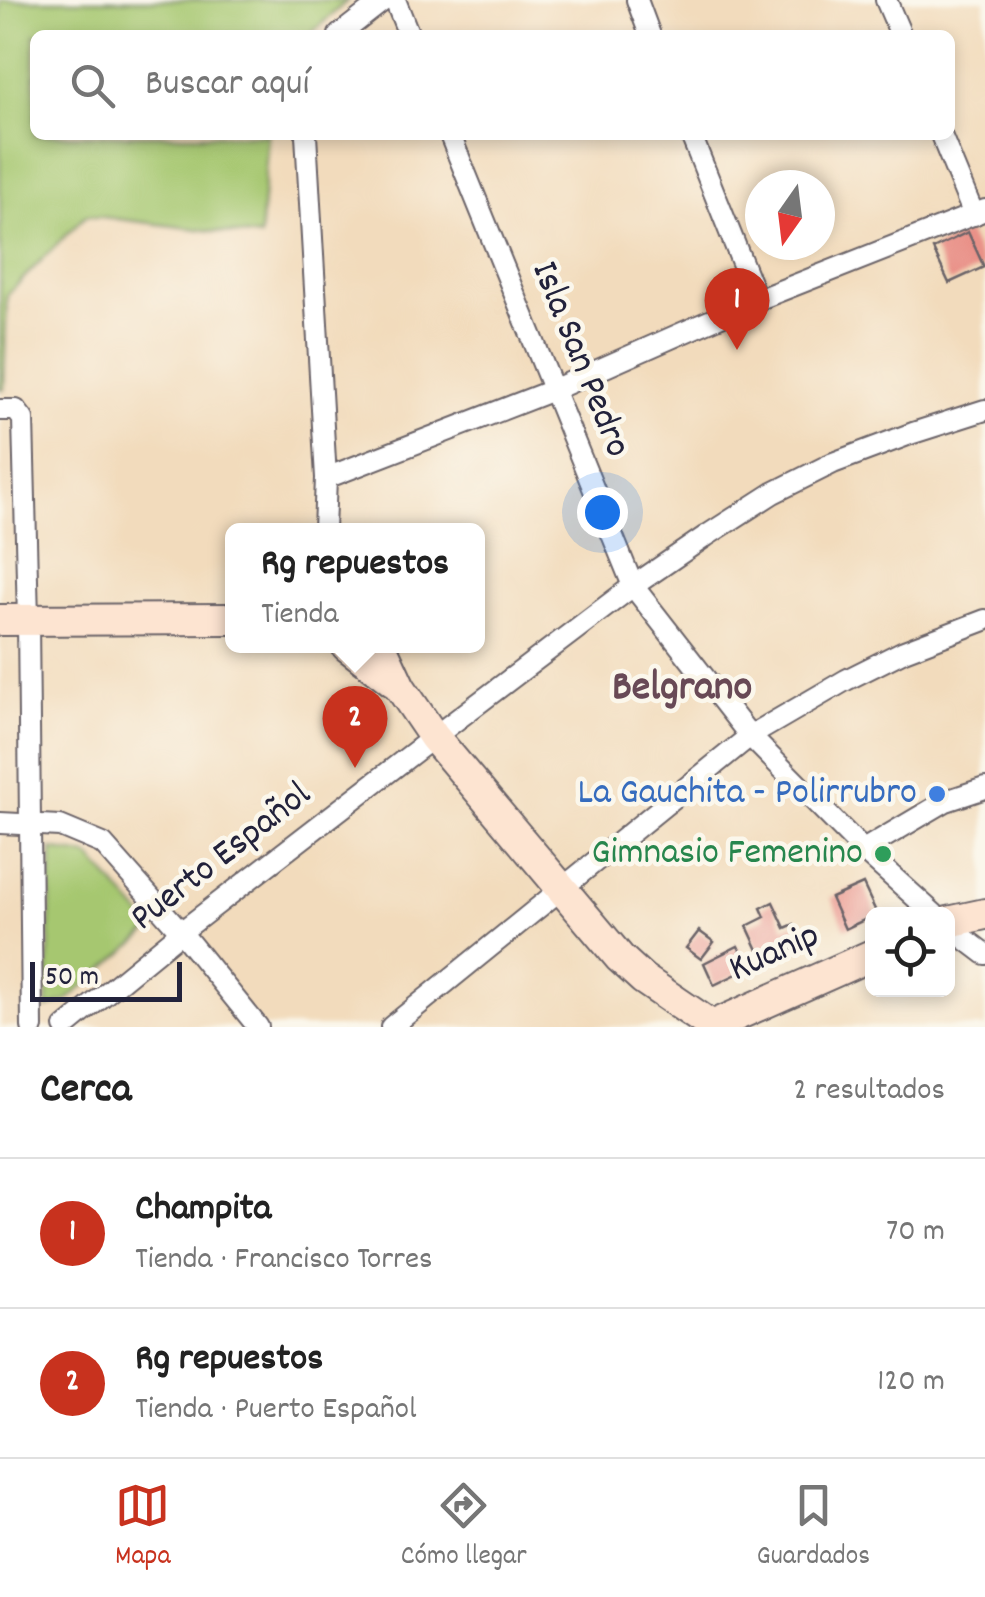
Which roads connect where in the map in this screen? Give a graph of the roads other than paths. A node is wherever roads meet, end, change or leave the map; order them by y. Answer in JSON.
{"nodes":[{"id":1,"x":384,"y":0,"type":"edge"},
{"id":2,"x":395,"y":0,"type":"edge"},
{"id":3,"x":638,"y":0,"type":"edge"},
{"id":4,"x":886,"y":0,"type":"edge"},
{"id":5,"x":345,"y":30,"type":"edge"},
{"id":6,"x":408,"y":30,"type":"edge"},
{"id":7,"x":648,"y":30,"type":"edge"},
{"id":8,"x":898,"y":30,"type":"edge"},
{"id":9,"x":306,"y":140,"type":"edge"},
{"id":10,"x":452,"y":140,"type":"edge"},
{"id":11,"x":693,"y":140,"type":"edge"},
{"id":12,"x":944,"y":140,"type":"edge"},
{"id":13,"x":980,"y":212,"type":"edge"},
{"id":14,"x":758,"y":300,"type":"junction"},
{"id":15,"x":553,"y":390,"type":"junction"},
{"id":16,"x":0,"y":410,"type":"edge"},
{"id":17,"x":985,"y":410,"type":"edge"},
{"id":18,"x":326,"y":478,"type":"junction"},
{"id":19,"x":324,"y":523,"type":"edge"},
{"id":20,"x":336,"y":523,"type":"edge"},
{"id":21,"x":634,"y":586,"type":"junction"},
{"id":22,"x":225,"y":619,"type":"edge"},
{"id":23,"x":14,"y":620,"type":"edge"},
{"id":24,"x":985,"y":620,"type":"edge"},
{"id":25,"x":356,"y":653,"type":"edge"},
{"id":26,"x":384,"y":653,"type":"edge"},
{"id":27,"x":400,"y":687,"type":"junction"},
{"id":28,"x":750,"y":736,"type":"junction"},
{"id":29,"x":434,"y":737,"type":"junction"},
{"id":30,"x":985,"y":788,"type":"edge"},
{"id":31,"x":31,"y":823,"type":"junction"},
{"id":32,"x":0,"y":824,"type":"edge"},
{"id":33,"x":862,"y":850,"type":"junction"},
{"id":34,"x":563,"y":890,"type":"junction"},
{"id":35,"x":926,"y":907,"type":"edge"},
{"id":36,"x":985,"y":914,"type":"edge"},
{"id":37,"x":955,"y":922,"type":"edge"},
{"id":38,"x":955,"y":930,"type":"edge"},
{"id":39,"x":182,"y":932,"type":"junction"},
{"id":40,"x":985,"y":954,"type":"edge"},
{"id":41,"x":865,"y":958,"type":"edge"},
{"id":42,"x":32,"y":1027,"type":"edge"},
{"id":43,"x":65,"y":1027,"type":"edge"},
{"id":44,"x":258,"y":1027,"type":"edge"},
{"id":45,"x":392,"y":1027,"type":"edge"},
{"id":46,"x":712,"y":1027,"type":"edge"}],
"edges":[{"from":1,"to":5,"type":"street"},
{"from":2,"to":6,"type":"street"},
{"from":3,"to":7,"type":"street"},
{"from":4,"to":8,"type":"street"},
{"from":9,"to":18,"type":"street"},
{"from":10,"to":15,"type":"street","name":"Isla San Pedro"},
{"from":11,"to":14,"type":"street"},
{"from":12,"to":13,"type":"street"},
{"from":13,"to":14,"type":"street"},
{"from":14,"to":15,"type":"street"},
{"from":15,"to":18,"type":"street"},
{"from":15,"to":21,"type":"street","name":"Isla San Pedro"},
{"from":16,"to":23,"type":"street"},
{"from":17,"to":21,"type":"street","name":"Puerto Español"},
{"from":18,"to":19,"type":"street"},
{"from":18,"to":20,"type":"street"},
{"from":21,"to":28,"type":"street","name":"Isla San Pedro"},
{"from":21,"to":29,"type":"street","name":"Puerto Español"},
{"from":22,"to":23,"type":"main road"},
{"from":23,"to":31,"type":"street"},
{"from":24,"to":28,"type":"street"},
{"from":25,"to":27,"type":"main road"},
{"from":26,"to":27,"type":"main road"},
{"from":27,"to":29,"type":"main road"},
{"from":28,"to":33,"type":"street","name":"Isla San Pedro"},
{"from":28,"to":34,"type":"street"},
{"from":29,"to":34,"type":"main road"},
{"from":29,"to":39,"type":"street","name":"Puerto Español"},
{"from":30,"to":33,"type":"street"},
{"from":31,"to":32,"type":"street"},
{"from":31,"to":39,"type":"street"},
{"from":31,"to":42,"type":"street"},
{"from":33,"to":35,"type":"street","name":"Isla San Pedro"},
{"from":34,"to":45,"type":"street"},
{"from":34,"to":46,"type":"main road"},
{"from":36,"to":37,"type":"main road"},
{"from":38,"to":40,"type":"street"},
{"from":39,"to":43,"type":"street","name":"Puerto Español"},
{"from":39,"to":44,"type":"street"},
{"from":41,"to":46,"type":"main road","name":"Kuanip"}]}
